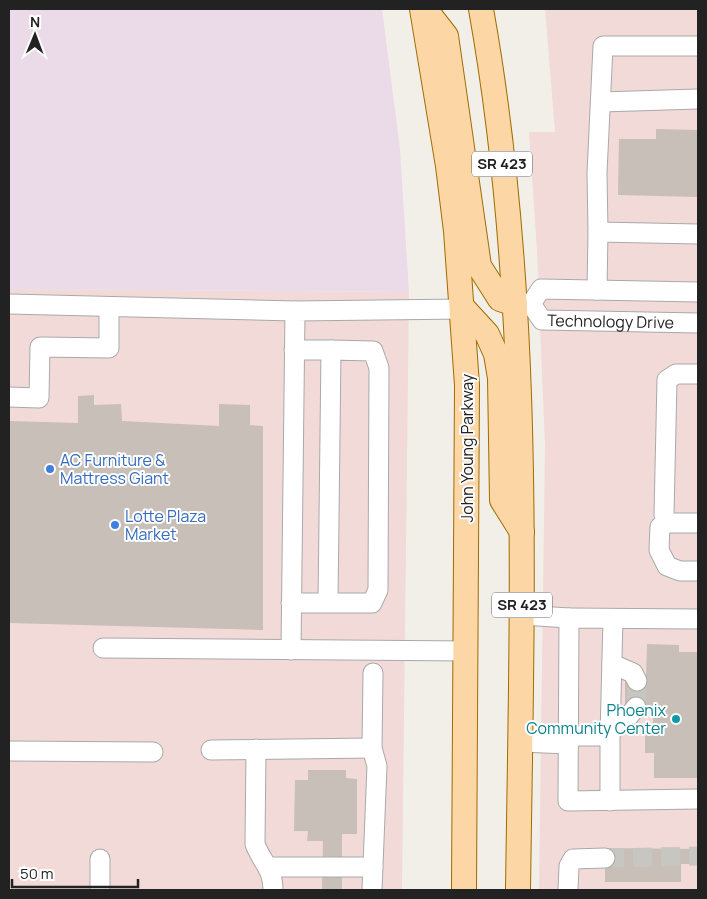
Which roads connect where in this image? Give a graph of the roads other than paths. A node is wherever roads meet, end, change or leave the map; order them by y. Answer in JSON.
{"nodes":[{"id":1,"x":424,"y":9,"type":"edge"},
{"id":2,"x":481,"y":9,"type":"edge"},
{"id":3,"x":698,"y":46,"type":"edge"},
{"id":4,"x":698,"y":99,"type":"edge"},
{"id":5,"x":601,"y":102,"type":"junction"},
{"id":6,"x":598,"y":232,"type":"junction"},
{"id":7,"x":698,"y":234,"type":"edge"},
{"id":8,"x":598,"y":290,"type":"junction"},
{"id":9,"x":698,"y":292,"type":"edge"},
{"id":10,"x":9,"y":304,"type":"edge"},
{"id":11,"x":523,"y":304,"type":"junction"},
{"id":12,"x":109,"y":306,"type":"junction"},
{"id":13,"x":464,"y":309,"type":"junction"},
{"id":14,"x":295,"y":311,"type":"junction"},
{"id":15,"x":698,"y":323,"type":"edge"},
{"id":16,"x":294,"y":350,"type":"junction"},
{"id":17,"x":331,"y":350,"type":"junction"},
{"id":18,"x":698,"y":374,"type":"edge"},
{"id":19,"x":9,"y":397,"type":"edge"},
{"id":20,"x":667,"y":522,"type":"junction"},
{"id":21,"x":698,"y":523,"type":"edge"},
{"id":22,"x":522,"y":532,"type":"junction"},
{"id":23,"x":698,"y":570,"type":"edge"},
{"id":24,"x":291,"y":603,"type":"junction"},
{"id":25,"x":328,"y":603,"type":"junction"},
{"id":26,"x":522,"y":616,"type":"junction"},
{"id":27,"x":569,"y":618,"type":"junction"},
{"id":28,"x":698,"y":618,"type":"edge"},
{"id":29,"x":613,"y":619,"type":"junction"},
{"id":30,"x":103,"y":648,"type":"dead end"},
{"id":31,"x":291,"y":650,"type":"junction"},
{"id":32,"x":466,"y":651,"type":"junction"},
{"id":33,"x":612,"y":664,"type":"junction"},
{"id":34,"x":373,"y":673,"type":"dead end"},
{"id":35,"x":637,"y":681,"type":"dead end"},
{"id":36,"x":636,"y":707,"type":"tunnel mouth"},
{"id":37,"x":611,"y":730,"type":"junction"},
{"id":38,"x":569,"y":740,"type":"junction"},
{"id":39,"x":520,"y":742,"type":"junction"},
{"id":40,"x":372,"y":748,"type":"junction"},
{"id":41,"x":256,"y":749,"type":"junction"},
{"id":42,"x":211,"y":750,"type":"dead end"},
{"id":43,"x":9,"y":751,"type":"edge"},
{"id":44,"x":153,"y":752,"type":"dead end"},
{"id":45,"x":698,"y":799,"type":"edge"},
{"id":46,"x":610,"y":801,"type":"junction"},
{"id":47,"x":605,"y":858,"type":"tunnel mouth"},
{"id":48,"x":100,"y":859,"type":"dead end"},
{"id":49,"x":269,"y":866,"type":"junction"},
{"id":50,"x":373,"y":867,"type":"junction"},
{"id":51,"x":100,"y":890,"type":"edge"},
{"id":52,"x":273,"y":890,"type":"edge"},
{"id":53,"x":372,"y":890,"type":"edge"},
{"id":54,"x":464,"y":890,"type":"edge"},
{"id":55,"x":518,"y":890,"type":"edge"},
{"id":56,"x":568,"y":890,"type":"edge"}],
"edges":[{"from":1,"to":11,"type":"main road"},
{"from":1,"to":13,"type":"main road","name":"John Young Parkway","number":"SR 423"},
{"from":2,"to":11,"type":"main road","number":"SR 423"},
{"from":3,"to":5,"type":"street"},
{"from":4,"to":5,"type":"street"},
{"from":5,"to":6,"type":"street"},
{"from":6,"to":7,"type":"street"},
{"from":6,"to":8,"type":"street"},
{"from":8,"to":9,"type":"street","name":"Technology Drive"},
{"from":8,"to":11,"type":"street","name":"Technology Drive"},
{"from":10,"to":12,"type":"street"},
{"from":11,"to":15,"type":"street","name":"Technology Drive"},
{"from":11,"to":22,"type":"main road","number":"SR 423"},
{"from":12,"to":14,"type":"street"},
{"from":12,"to":19,"type":"street"},
{"from":13,"to":14,"type":"street"},
{"from":13,"to":22,"type":"main road"},
{"from":13,"to":32,"type":"main road","name":"John Young Parkway","number":"SR 423"},
{"from":14,"to":16,"type":"street"},
{"from":16,"to":17,"type":"street"},
{"from":16,"to":24,"type":"street"},
{"from":17,"to":25,"type":"street"},
{"from":17,"to":25,"type":"street"},
{"from":18,"to":20,"type":"street"},
{"from":20,"to":21,"type":"street"},
{"from":20,"to":23,"type":"street"},
{"from":22,"to":26,"type":"main road","number":"SR 423"},
{"from":24,"to":25,"type":"street"},
{"from":24,"to":31,"type":"street"},
{"from":26,"to":27,"type":"street"},
{"from":26,"to":39,"type":"main road","number":"SR 423"},
{"from":27,"to":29,"type":"street"},
{"from":27,"to":38,"type":"street"},
{"from":28,"to":29,"type":"street"},
{"from":29,"to":33,"type":"street"},
{"from":30,"to":31,"type":"street"},
{"from":31,"to":32,"type":"street"},
{"from":32,"to":54,"type":"main road","name":"John Young Parkway","number":"SR 423"},
{"from":33,"to":35,"type":"street"},
{"from":33,"to":37,"type":"street"},
{"from":34,"to":40,"type":"street"},
{"from":36,"to":37,"type":"street"},
{"from":37,"to":38,"type":"street"},
{"from":37,"to":46,"type":"street"},
{"from":38,"to":39,"type":"street"},
{"from":38,"to":46,"type":"street"},
{"from":39,"to":55,"type":"main road","number":"SR 423"},
{"from":40,"to":41,"type":"street"},
{"from":40,"to":50,"type":"street"},
{"from":41,"to":42,"type":"street"},
{"from":41,"to":49,"type":"street"},
{"from":43,"to":44,"type":"street"},
{"from":45,"to":46,"type":"street"},
{"from":47,"to":56,"type":"street"},
{"from":48,"to":51,"type":"street"},
{"from":49,"to":50,"type":"street"},
{"from":49,"to":52,"type":"street"},
{"from":50,"to":53,"type":"street"}]}
